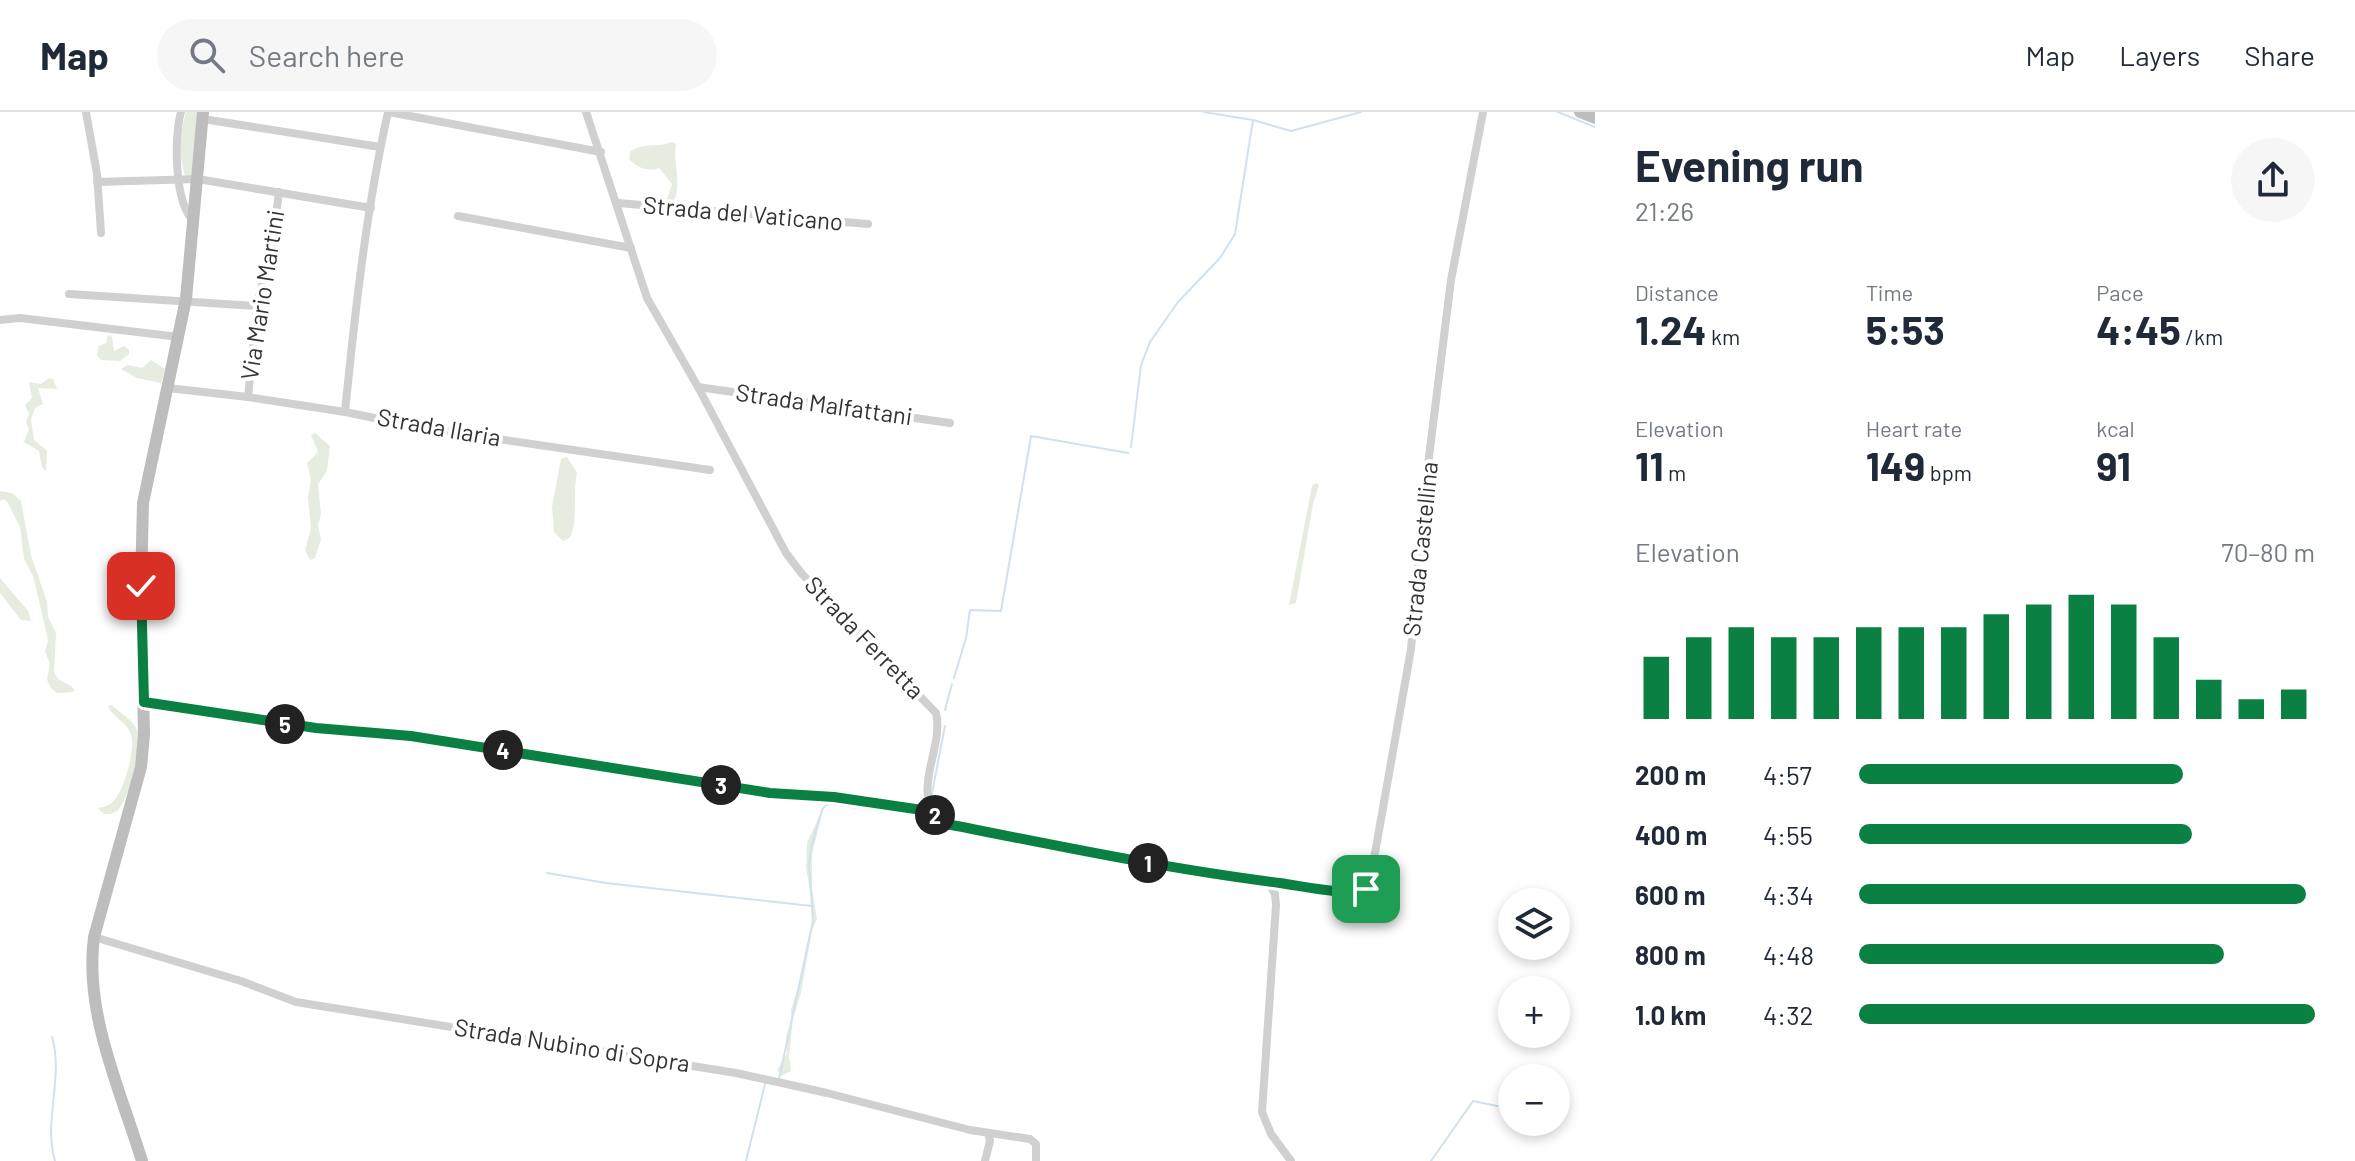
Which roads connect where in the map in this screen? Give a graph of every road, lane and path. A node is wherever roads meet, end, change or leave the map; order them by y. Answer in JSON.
{"nodes":[{"id":1,"x":86,"y":112,"type":"edge"},
{"id":2,"x":181,"y":112,"type":"edge"},
{"id":3,"x":388,"y":112,"type":"edge"},
{"id":4,"x":586,"y":112,"type":"edge"},
{"id":5,"x":1483,"y":112,"type":"edge"},
{"id":6,"x":1580,"y":112,"type":"edge"},
{"id":7,"x":203,"y":115,"type":"edge"},
{"id":8,"x":1595,"y":118,"type":"edge"},
{"id":9,"x":380,"y":147,"type":"junction"},
{"id":10,"x":601,"y":152,"type":"junction"},
{"id":11,"x":180,"y":178,"type":"junction"},
{"id":12,"x":198,"y":179,"type":"junction"},
{"id":13,"x":97,"y":182,"type":"junction"},
{"id":14,"x":279,"y":192,"type":"junction"},
{"id":15,"x":618,"y":203,"type":"junction"},
{"id":16,"x":371,"y":208,"type":"junction"},
{"id":17,"x":458,"y":216,"type":"dead end"},
{"id":18,"x":194,"y":221,"type":"junction"},
{"id":19,"x":868,"y":224,"type":"dead end"},
{"id":20,"x":101,"y":233,"type":"dead end"},
{"id":21,"x":631,"y":248,"type":"junction"},
{"id":22,"x":69,"y":294,"type":"dead end"},
{"id":23,"x":186,"y":299,"type":"junction"},
{"id":24,"x":257,"y":306,"type":"junction"},
{"id":25,"x":0,"y":320,"type":"edge"},
{"id":26,"x":179,"y":337,"type":"junction"},
{"id":27,"x":698,"y":387,"type":"junction"},
{"id":28,"x":168,"y":388,"type":"junction"},
{"id":29,"x":248,"y":397,"type":"junction"},
{"id":30,"x":345,"y":412,"type":"junction"},
{"id":31,"x":950,"y":423,"type":"dead end"},
{"id":32,"x":710,"y":470,"type":"dead end"},
{"id":33,"x":144,"y":702,"type":"junction"},
{"id":34,"x":929,"y":807,"type":"junction"},
{"id":35,"x":1269,"y":883,"type":"junction"},
{"id":36,"x":1287,"y":884,"type":"junction"},
{"id":37,"x":1275,"y":894,"type":"junction"},
{"id":38,"x":94,"y":937,"type":"junction"},
{"id":39,"x":988,"y":1133,"type":"junction"},
{"id":40,"x":142,"y":1161,"type":"edge"},
{"id":41,"x":985,"y":1161,"type":"edge"},
{"id":42,"x":1036,"y":1161,"type":"edge"},
{"id":43,"x":1291,"y":1161,"type":"edge"}],
"edges":[{"from":1,"to":13,"type":"street"},
{"from":2,"to":11,"type":"street"},
{"from":3,"to":9,"type":"street"},
{"from":3,"to":10,"type":"street"},
{"from":4,"to":10,"type":"street","name":"Strada Ferretta"},
{"from":5,"to":36,"type":"street","name":"Strada Castellina"},
{"from":6,"to":8,"type":"street"},
{"from":7,"to":9,"type":"street"},
{"from":7,"to":12,"type":"street"},
{"from":9,"to":16,"type":"street"},
{"from":10,"to":15,"type":"street","name":"Strada Ferretta"},
{"from":11,"to":12,"type":"street"},
{"from":11,"to":13,"type":"street"},
{"from":11,"to":18,"type":"street"},
{"from":12,"to":14,"type":"street"},
{"from":12,"to":18,"type":"street"},
{"from":13,"to":20,"type":"street"},
{"from":14,"to":16,"type":"street"},
{"from":14,"to":24,"type":"street","name":"Via Mario Martini"},
{"from":15,"to":19,"type":"street","name":"Strada del Vaticano"},
{"from":15,"to":21,"type":"street","name":"Strada Ferretta"},
{"from":16,"to":30,"type":"street"},
{"from":17,"to":21,"type":"street"},
{"from":18,"to":23,"type":"street"},
{"from":21,"to":27,"type":"street","name":"Strada Ferretta"},
{"from":22,"to":23,"type":"street"},
{"from":23,"to":24,"type":"street"},
{"from":23,"to":26,"type":"street"},
{"from":24,"to":29,"type":"street","name":"Via Mario Martini"},
{"from":25,"to":26,"type":"street"},
{"from":26,"to":28,"type":"street"},
{"from":27,"to":31,"type":"street","name":"Strada Malfattani"},
{"from":27,"to":34,"type":"street","name":"Strada Ferretta"},
{"from":28,"to":29,"type":"street","name":"Strada Ilaria"},
{"from":28,"to":33,"type":"street"},
{"from":29,"to":30,"type":"street","name":"Strada Ilaria"},
{"from":30,"to":32,"type":"street","name":"Strada Ilaria"},
{"from":33,"to":34,"type":"street"},
{"from":33,"to":38,"type":"street"},
{"from":34,"to":35,"type":"street"},
{"from":35,"to":36,"type":"street","name":"Strada Castellina"},
{"from":35,"to":37,"type":"street"},
{"from":36,"to":37,"type":"street"},
{"from":37,"to":43,"type":"street"},
{"from":38,"to":39,"type":"street","name":"Strada Nubino di Sopra"},
{"from":38,"to":40,"type":"street"},
{"from":39,"to":41,"type":"street"},
{"from":39,"to":42,"type":"street","name":"Strada Nubino di Sopra"}]}
